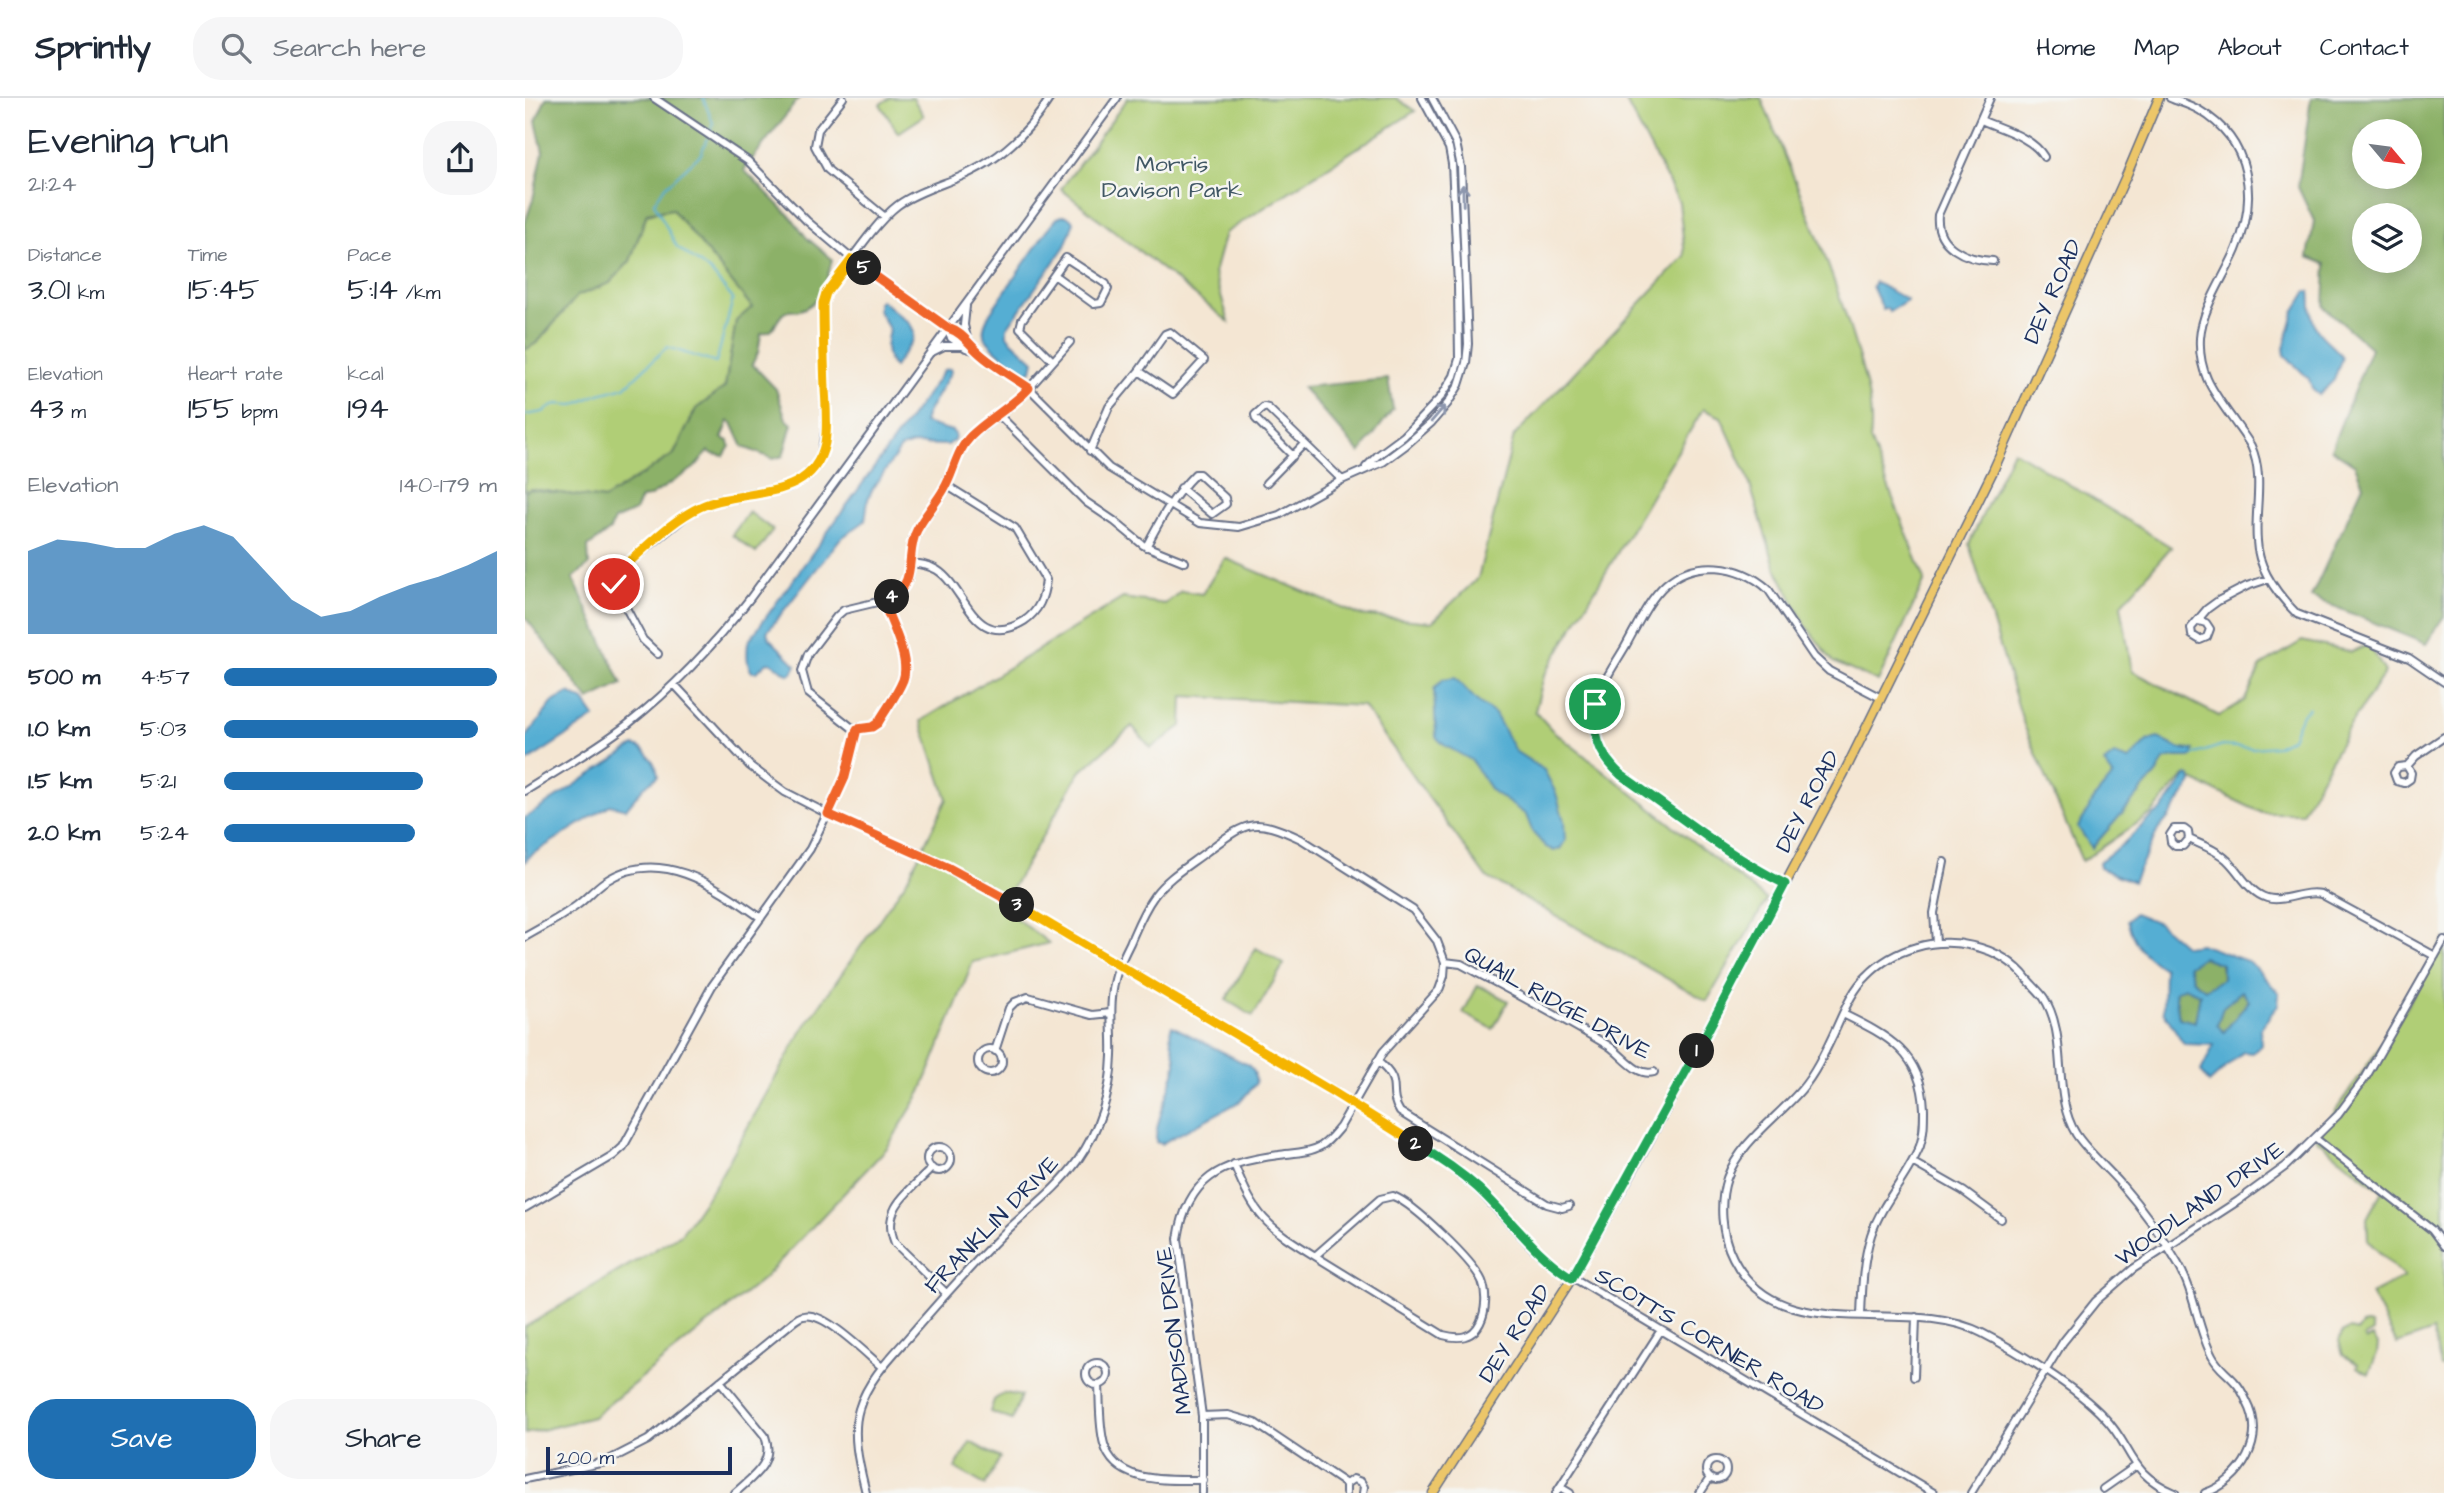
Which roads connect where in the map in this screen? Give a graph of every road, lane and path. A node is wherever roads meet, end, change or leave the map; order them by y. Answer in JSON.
{"nodes":[{"id":1,"x":654,"y":98,"type":"edge"},
{"id":2,"x":843,"y":98,"type":"edge"},
{"id":3,"x":1050,"y":98,"type":"edge"},
{"id":4,"x":1117,"y":98,"type":"edge"},
{"id":5,"x":1422,"y":98,"type":"edge"},
{"id":6,"x":1432,"y":98,"type":"edge"},
{"id":7,"x":1990,"y":98,"type":"edge"},
{"id":8,"x":2159,"y":98,"type":"edge"},
{"id":9,"x":2170,"y":98,"type":"edge"},
{"id":10,"x":1980,"y":120,"type":"junction"},
{"id":11,"x":2044,"y":157,"type":"dead end"},
{"id":12,"x":885,"y":217,"type":"junction"},
{"id":13,"x":852,"y":259,"type":"junction"},
{"id":14,"x":1993,"y":261,"type":"dead end"},
{"id":15,"x":1054,"y":275,"type":"junction"},
{"id":16,"x":967,"y":302,"type":"junction"},
{"id":17,"x":948,"y":328,"type":"junction"},
{"id":18,"x":967,"y":338,"type":"junction"},
{"id":19,"x":1070,"y":342,"type":"dead end"},
{"id":20,"x":964,"y":347,"type":"junction"},
{"id":21,"x":977,"y":351,"type":"junction"},
{"id":22,"x":930,"y":353,"type":"junction"},
{"id":23,"x":1053,"y":361,"type":"junction"},
{"id":24,"x":1139,"y":371,"type":"junction"},
{"id":25,"x":1029,"y":388,"type":"junction"},
{"id":26,"x":999,"y":415,"type":"junction"},
{"id":27,"x":1304,"y":444,"type":"junction"},
{"id":28,"x":1090,"y":450,"type":"junction"},
{"id":29,"x":1293,"y":456,"type":"junction"},
{"id":30,"x":1365,"y":469,"type":"junction"},
{"id":31,"x":1342,"y":480,"type":"junction"},
{"id":32,"x":1266,"y":483,"type":"dead end"},
{"id":33,"x":946,"y":485,"type":"junction"},
{"id":34,"x":1181,"y":488,"type":"junction"},
{"id":35,"x":1168,"y":505,"type":"junction"},
{"id":36,"x":1146,"y":547,"type":"junction"},
{"id":37,"x":1185,"y":562,"type":"dead end"},
{"id":38,"x":911,"y":563,"type":"junction"},
{"id":39,"x":2268,"y":579,"type":"junction"},
{"id":40,"x":883,"y":601,"type":"junction"},
{"id":41,"x":2199,"y":621,"type":"dead end"},
{"id":42,"x":659,"y":654,"type":"dead end"},
{"id":43,"x":2444,"y":682,"type":"edge"},
{"id":44,"x":674,"y":684,"type":"junction"},
{"id":45,"x":1881,"y":698,"type":"junction"},
{"id":46,"x":857,"y":729,"type":"junction"},
{"id":47,"x":2444,"y":737,"type":"edge"},
{"id":48,"x":2407,"y":766,"type":"dead end"},
{"id":49,"x":525,"y":791,"type":"edge"},
{"id":50,"x":828,"y":814,"type":"junction"},
{"id":51,"x":2189,"y":839,"type":"dead end"},
{"id":52,"x":1944,"y":862,"type":"dead end"},
{"id":53,"x":1785,"y":884,"type":"junction"},
{"id":54,"x":761,"y":918,"type":"junction"},
{"id":55,"x":525,"y":937,"type":"edge"},
{"id":56,"x":2444,"y":940,"type":"edge"},
{"id":57,"x":1936,"y":943,"type":"junction"},
{"id":58,"x":2435,"y":957,"type":"junction"},
{"id":59,"x":1445,"y":962,"type":"junction"},
{"id":60,"x":1118,"y":963,"type":"junction"},
{"id":61,"x":1111,"y":1013,"type":"junction"},
{"id":62,"x":1843,"y":1014,"type":"junction"},
{"id":63,"x":995,"y":1051,"type":"dead end"},
{"id":64,"x":1377,"y":1061,"type":"junction"},
{"id":65,"x":1654,"y":1072,"type":"dead end"},
{"id":66,"x":1352,"y":1104,"type":"junction"},
{"id":67,"x":2316,"y":1139,"type":"junction"},
{"id":68,"x":1912,"y":1162,"type":"junction"},
{"id":69,"x":1234,"y":1164,"type":"junction"},
{"id":70,"x":932,"y":1168,"type":"dead end"},
{"id":71,"x":1569,"y":1206,"type":"dead end"},
{"id":72,"x":525,"y":1208,"type":"edge"},
{"id":73,"x":2001,"y":1219,"type":"dead end"},
{"id":74,"x":2444,"y":1246,"type":"edge"},
{"id":75,"x":2167,"y":1248,"type":"junction"},
{"id":76,"x":1315,"y":1256,"type":"junction"},
{"id":77,"x":1572,"y":1278,"type":"junction"},
{"id":78,"x":946,"y":1293,"type":"junction"},
{"id":79,"x":1861,"y":1315,"type":"junction"},
{"id":80,"x":1916,"y":1317,"type":"junction"},
{"id":81,"x":1661,"y":1330,"type":"junction"},
{"id":82,"x":882,"y":1367,"type":"junction"},
{"id":83,"x":2045,"y":1372,"type":"junction"},
{"id":84,"x":1914,"y":1377,"type":"dead end"},
{"id":85,"x":720,"y":1381,"type":"junction"},
{"id":86,"x":1099,"y":1385,"type":"dead end"},
{"id":87,"x":1202,"y":1416,"type":"junction"},
{"id":88,"x":2136,"y":1466,"type":"junction"},
{"id":89,"x":1710,"y":1478,"type":"dead end"},
{"id":90,"x":525,"y":1479,"type":"edge"},
{"id":91,"x":1203,"y":1480,"type":"junction"},
{"id":92,"x":1346,"y":1484,"type":"junction"},
{"id":93,"x":2103,"y":1489,"type":"dead end"},
{"id":94,"x":1558,"y":1490,"type":"edge"},
{"id":95,"x":735,"y":1493,"type":"edge"},
{"id":96,"x":866,"y":1493,"type":"edge"},
{"id":97,"x":1202,"y":1493,"type":"edge"},
{"id":98,"x":1346,"y":1493,"type":"edge"},
{"id":99,"x":1363,"y":1493,"type":"edge"},
{"id":100,"x":1433,"y":1493,"type":"edge"},
{"id":101,"x":1570,"y":1493,"type":"edge"},
{"id":102,"x":1700,"y":1493,"type":"edge"},
{"id":103,"x":1934,"y":1493,"type":"edge"},
{"id":104,"x":1971,"y":1493,"type":"edge"},
{"id":105,"x":2175,"y":1493,"type":"edge"},
{"id":106,"x":2204,"y":1493,"type":"edge"}],
"edges":[{"from":1,"to":13,"type":"street"},
{"from":2,"to":12,"type":"street"},
{"from":3,"to":12,"type":"street"},
{"from":4,"to":16,"type":"street"},
{"from":5,"to":30,"type":"street"},
{"from":30,"to":6,"type":"street","one_way":true},
{"from":7,"to":10,"type":"street"},
{"from":8,"to":45,"type":"main road","name":"DEY ROAD"},
{"from":9,"to":39,"type":"street"},
{"from":10,"to":11,"type":"street"},
{"from":10,"to":14,"type":"street"},
{"from":12,"to":13,"type":"street"},
{"from":13,"to":17,"type":"street"},
{"from":13,"to":42,"type":"street"},
{"from":15,"to":15,"type":"street"},
{"from":15,"to":23,"type":"street"},
{"from":16,"to":17,"type":"street"},
{"from":16,"to":18,"type":"street"},
{"from":17,"to":18,"type":"street"},
{"from":17,"to":20,"type":"street"},
{"from":17,"to":22,"type":"street"},
{"from":18,"to":21,"type":"street"},
{"from":19,"to":23,"type":"street"},
{"from":20,"to":21,"type":"street"},
{"from":20,"to":22,"type":"street"},
{"from":21,"to":25,"type":"street"},
{"from":22,"to":44,"type":"street"},
{"from":23,"to":25,"type":"street"},
{"from":24,"to":24,"type":"street"},
{"from":24,"to":28,"type":"street"},
{"from":25,"to":26,"type":"street"},
{"from":25,"to":28,"type":"street"},
{"from":26,"to":33,"type":"street"},
{"from":26,"to":36,"type":"street"},
{"from":27,"to":29,"type":"street"},
{"from":27,"to":29,"type":"street"},
{"from":27,"to":31,"type":"street"},
{"from":28,"to":35,"type":"street"},
{"from":29,"to":32,"type":"street"},
{"from":30,"to":31,"type":"street"},
{"from":31,"to":35,"type":"street"},
{"from":33,"to":38,"type":"street"},
{"from":33,"to":38,"type":"street"},
{"from":34,"to":34,"type":"street"},
{"from":34,"to":35,"type":"street"},
{"from":35,"to":36,"type":"street"},
{"from":36,"to":37,"type":"street"},
{"from":38,"to":40,"type":"street"},
{"from":39,"to":41,"type":"street"},
{"from":39,"to":43,"type":"street"},
{"from":40,"to":46,"type":"street"},
{"from":40,"to":46,"type":"street"},
{"from":44,"to":49,"type":"street"},
{"from":44,"to":50,"type":"street","name":"SCOTTS CORNER ROAD"},
{"from":45,"to":53,"type":"main road","name":"DEY ROAD"},
{"from":45,"to":53,"type":"street"},
{"from":46,"to":50,"type":"street"},
{"from":47,"to":48,"type":"street"},
{"from":50,"to":54,"type":"street"},
{"from":50,"to":60,"type":"street","name":"SCOTTS CORNER ROAD"},
{"from":51,"to":58,"type":"street"},
{"from":52,"to":57,"type":"street"},
{"from":53,"to":77,"type":"main road","name":"DEY ROAD"},
{"from":54,"to":55,"type":"street"},
{"from":54,"to":72,"type":"street"},
{"from":56,"to":58,"type":"street","name":"WOODLAND DRIVE"},
{"from":57,"to":62,"type":"street"},
{"from":57,"to":75,"type":"street"},
{"from":58,"to":67,"type":"street","name":"WOODLAND DRIVE"},
{"from":59,"to":60,"type":"street","name":"QUAIL RIDGE DRIVE"},
{"from":59,"to":64,"type":"street","name":"QUAIL RIDGE DRIVE"},
{"from":59,"to":65,"type":"street","name":"QUAIL RIDGE DRIVE"},
{"from":60,"to":61,"type":"street","name":"FRANKLIN DRIVE"},
{"from":60,"to":66,"type":"street","name":"SCOTTS CORNER ROAD"},
{"from":61,"to":63,"type":"street"},
{"from":61,"to":78,"type":"street","name":"FRANKLIN DRIVE"},
{"from":62,"to":68,"type":"street"},
{"from":62,"to":79,"type":"street"},
{"from":64,"to":66,"type":"street","name":"QUAIL RIDGE DRIVE"},
{"from":64,"to":71,"type":"street"},
{"from":66,"to":69,"type":"street","name":"MADISON DRIVE"},
{"from":66,"to":77,"type":"street","name":"SCOTTS CORNER ROAD"},
{"from":67,"to":74,"type":"street"},
{"from":67,"to":75,"type":"street","name":"WOODLAND DRIVE"},
{"from":68,"to":73,"type":"street"},
{"from":68,"to":79,"type":"street"},
{"from":69,"to":76,"type":"street"},
{"from":69,"to":87,"type":"street","name":"MADISON DRIVE"},
{"from":70,"to":78,"type":"street"},
{"from":75,"to":83,"type":"street","name":"WOODLAND DRIVE"},
{"from":75,"to":106,"type":"street"},
{"from":76,"to":76,"type":"street"},
{"from":77,"to":81,"type":"street","name":"SCOTTS CORNER ROAD"},
{"from":77,"to":100,"type":"main road","name":"DEY ROAD"},
{"from":78,"to":82,"type":"street","name":"FRANKLIN DRIVE"},
{"from":79,"to":80,"type":"street"},
{"from":80,"to":83,"type":"street"},
{"from":80,"to":84,"type":"street"},
{"from":81,"to":94,"type":"street"},
{"from":81,"to":103,"type":"street","name":"SCOTTS CORNER ROAD"},
{"from":82,"to":85,"type":"street"},
{"from":82,"to":96,"type":"street","name":"FRANKLIN DRIVE"},
{"from":83,"to":88,"type":"street"},
{"from":83,"to":104,"type":"street","name":"WOODLAND DRIVE"},
{"from":85,"to":90,"type":"street"},
{"from":85,"to":95,"type":"street"},
{"from":86,"to":91,"type":"street"},
{"from":87,"to":91,"type":"street","name":"MADISON DRIVE"},
{"from":87,"to":92,"type":"street"},
{"from":88,"to":93,"type":"street"},
{"from":88,"to":105,"type":"street"},
{"from":89,"to":102,"type":"street"},
{"from":91,"to":97,"type":"street","name":"MADISON DRIVE"},
{"from":92,"to":98,"type":"street"},
{"from":92,"to":99,"type":"street"},
{"from":94,"to":101,"type":"street"}]}
